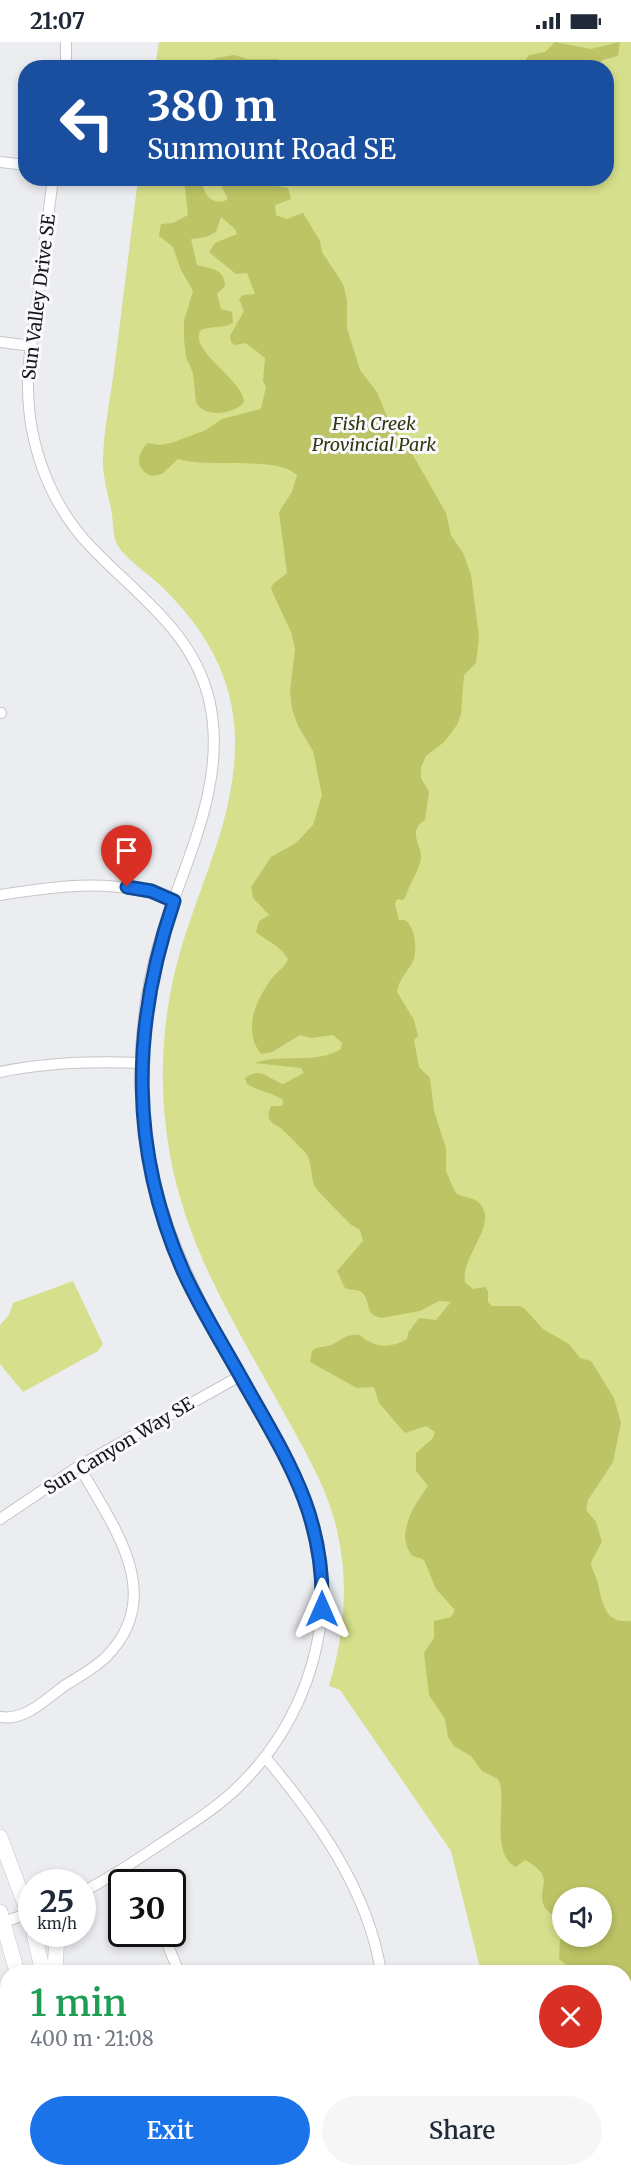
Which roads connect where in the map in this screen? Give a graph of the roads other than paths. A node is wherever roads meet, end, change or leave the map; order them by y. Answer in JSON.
{"nodes":[{"id":1,"x":66,"y":42,"type":"edge"},
{"id":2,"x":66,"y":60,"type":"edge"},
{"id":3,"x":0,"y":162,"type":"edge"},
{"id":4,"x":18,"y":164,"type":"edge"},
{"id":5,"x":52,"y":186,"type":"edge"},
{"id":6,"x":0,"y":342,"type":"edge"},
{"id":7,"x":32,"y":346,"type":"junction"},
{"id":8,"x":0,"y":895,"type":"edge"},
{"id":9,"x":174,"y":901,"type":"junction"},
{"id":10,"x":141,"y":1063,"type":"junction"},
{"id":11,"x":0,"y":1072,"type":"edge"},
{"id":12,"x":240,"y":1376,"type":"junction"},
{"id":13,"x":79,"y":1466,"type":"junction"},
{"id":14,"x":0,"y":1519,"type":"edge"},
{"id":15,"x":0,"y":1717,"type":"edge"},
{"id":16,"x":265,"y":1757,"type":"junction"},
{"id":17,"x":0,"y":1837,"type":"edge"},
{"id":18,"x":124,"y":1868,"type":"joint"},
{"id":19,"x":18,"y":1883,"type":"edge"},
{"id":20,"x":96,"y":1884,"type":"edge"},
{"id":21,"x":18,"y":1916,"type":"edge"},
{"id":22,"x":2,"y":1917,"type":"edge"},
{"id":23,"x":37,"y":1947,"type":"edge"},
{"id":24,"x":56,"y":1947,"type":"edge"},
{"id":25,"x":168,"y":1947,"type":"edge"},
{"id":26,"x":15,"y":1965,"type":"edge"},
{"id":27,"x":41,"y":1965,"type":"edge"},
{"id":28,"x":55,"y":1965,"type":"edge"},
{"id":29,"x":176,"y":1965,"type":"edge"},
{"id":30,"x":379,"y":1965,"type":"edge"}],
"edges":[{"from":1,"to":2,"type":"street"},
{"from":3,"to":4,"type":"street"},
{"from":5,"to":7,"type":"street","name":"Sun Valley Drive SE"},
{"from":6,"to":7,"type":"street"},
{"from":7,"to":9,"type":"street","name":"Sun Valley Drive SE"},
{"from":8,"to":9,"type":"street"},
{"from":9,"to":10,"type":"street","name":"Sun Valley Drive SE"},
{"from":10,"to":11,"type":"street"},
{"from":10,"to":12,"type":"street","name":"Sun Valley Drive SE"},
{"from":12,"to":13,"type":"street","name":"Sun Canyon Way SE"},
{"from":12,"to":16,"type":"street","name":"Sun Valley Drive SE"},
{"from":13,"to":14,"type":"street","name":"Sun Canyon Way SE"},
{"from":13,"to":15,"type":"street"},
{"from":16,"to":18,"type":"street","name":"Sun Valley Drive SE"},
{"from":16,"to":30,"type":"street"},
{"from":17,"to":19,"type":"main road"},
{"from":18,"to":20,"type":"street","name":"Sun Valley Drive SE"},
{"from":21,"to":22,"type":"street"},
{"from":22,"to":26,"type":"main road"},
{"from":23,"to":27,"type":"main road"},
{"from":24,"to":28,"type":"main road"},
{"from":25,"to":29,"type":"street"}]}
